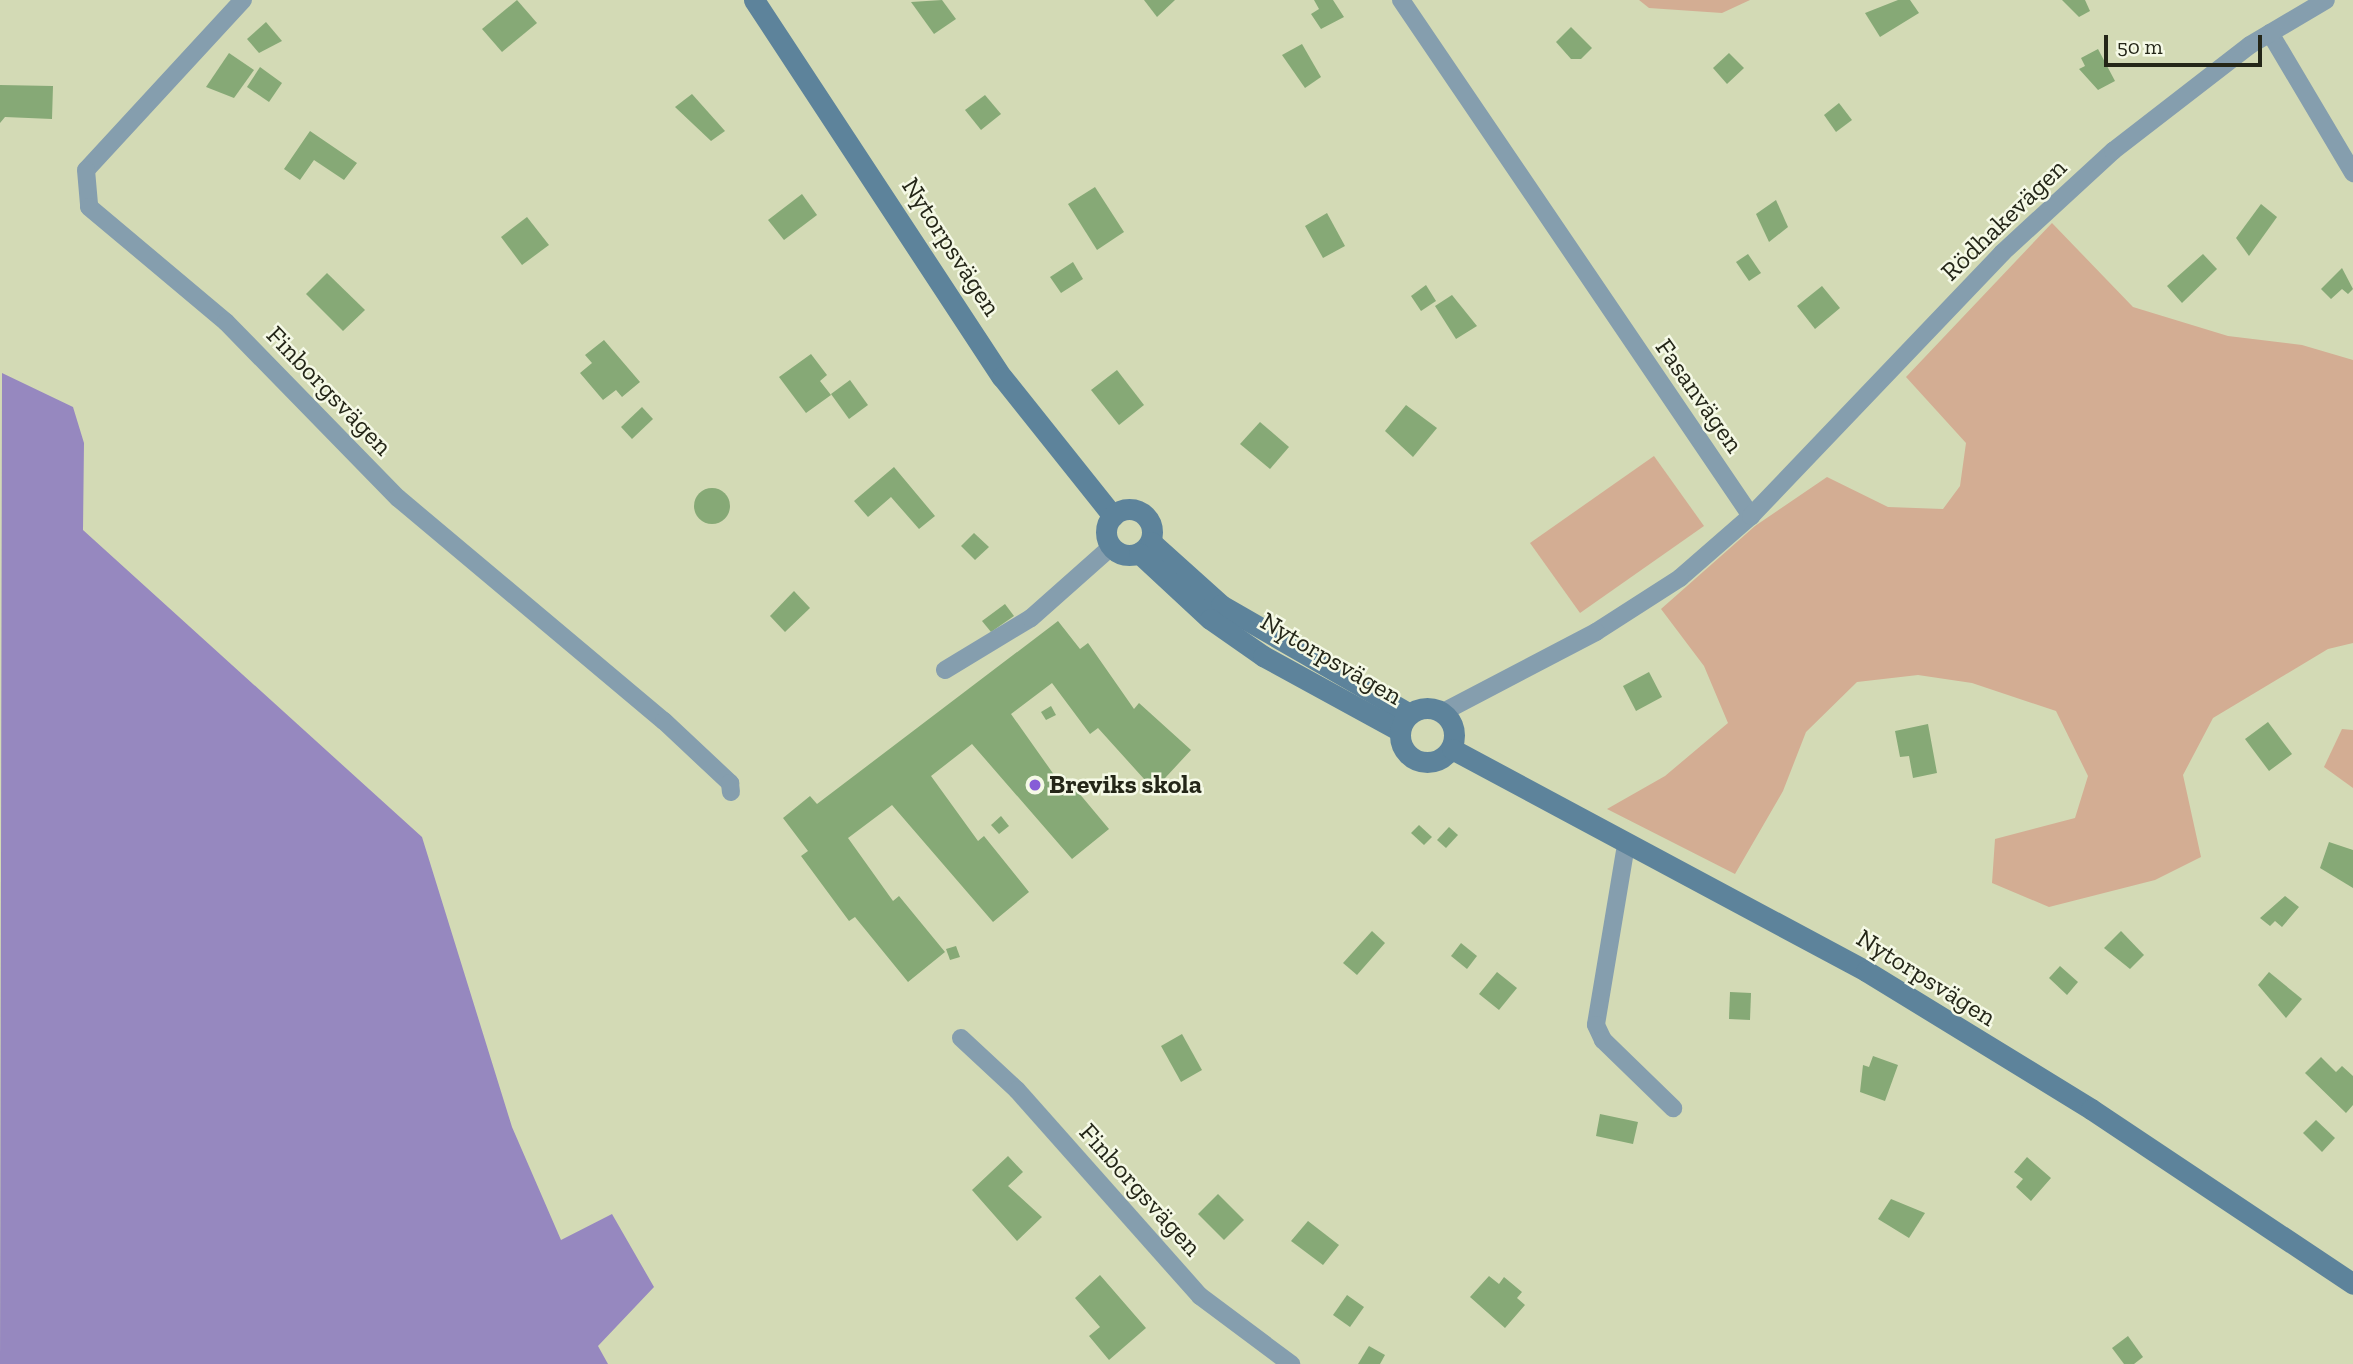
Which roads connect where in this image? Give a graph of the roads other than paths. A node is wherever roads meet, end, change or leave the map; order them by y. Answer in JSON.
{"nodes":[{"id":1,"x":243,"y":0,"type":"edge"},
{"id":2,"x":754,"y":0,"type":"edge"},
{"id":3,"x":1401,"y":0,"type":"edge"},
{"id":4,"x":2326,"y":0,"type":"edge"},
{"id":5,"x":2270,"y":33,"type":"junction"},
{"id":6,"x":2353,"y":173,"type":"edge"},
{"id":7,"x":1113,"y":516,"type":"junction"},
{"id":8,"x":1751,"y":516,"type":"junction"},
{"id":9,"x":1111,"y":547,"type":"junction"},
{"id":10,"x":1145,"y":548,"type":"junction"},
{"id":11,"x":945,"y":670,"type":"dead end"},
{"id":12,"x":1443,"y":712,"type":"junction"},
{"id":13,"x":1405,"y":722,"type":"junction"},
{"id":14,"x":1452,"y":749,"type":"junction"},
{"id":15,"x":730,"y":792,"type":"dead end"},
{"id":16,"x":1626,"y":845,"type":"junction"},
{"id":17,"x":961,"y":1038,"type":"dead end"},
{"id":18,"x":1673,"y":1108,"type":"dead end"},
{"id":19,"x":2353,"y":1284,"type":"edge"},
{"id":20,"x":1291,"y":1364,"type":"edge"}],
"edges":[{"from":1,"to":15,"type":"street","name":"Finborgsvägen"},
{"from":2,"to":7,"type":"street","name":"Nytorpsvägen"},
{"from":3,"to":8,"type":"street","name":"Fasanvägen"},
{"from":4,"to":5,"type":"street","name":"Rödhakevägen"},
{"from":5,"to":6,"type":"street"},
{"from":5,"to":8,"type":"street","name":"Rödhakevägen"},
{"from":7,"to":9,"type":"street"},
{"from":7,"to":10,"type":"street"},
{"from":8,"to":12,"type":"street"},
{"from":9,"to":10,"type":"street"},
{"from":9,"to":11,"type":"street"},
{"from":10,"to":13,"type":"street","name":"Nytorpsvägen"},
{"from":12,"to":13,"type":"street"},
{"from":12,"to":14,"type":"street"},
{"from":13,"to":14,"type":"street"},
{"from":14,"to":16,"type":"street","name":"Nytorpsvägen"},
{"from":16,"to":18,"type":"street"},
{"from":16,"to":19,"type":"street","name":"Nytorpsvägen"},
{"from":17,"to":20,"type":"street","name":"Finborgsvägen"}]}
